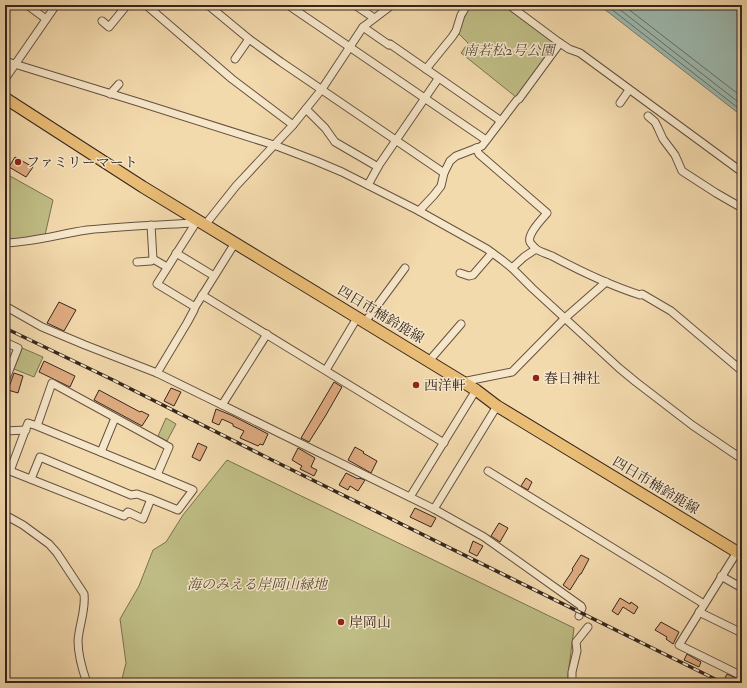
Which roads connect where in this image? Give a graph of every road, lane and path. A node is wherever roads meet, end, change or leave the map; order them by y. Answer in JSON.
{"nodes":[{"id":1,"x":27,"y":5,"type":"edge"},
{"id":2,"x":56,"y":5,"type":"edge"},
{"id":3,"x":127,"y":5,"type":"edge"},
{"id":4,"x":146,"y":5,"type":"edge"},
{"id":5,"x":208,"y":5,"type":"edge"},
{"id":6,"x":288,"y":5,"type":"edge"},
{"id":7,"x":355,"y":5,"type":"edge"},
{"id":8,"x":392,"y":5,"type":"edge"},
{"id":9,"x":467,"y":5,"type":"edge"},
{"id":10,"x":509,"y":5,"type":"edge"},
{"id":11,"x":374,"y":18,"type":"junction"},
{"id":12,"x":46,"y":19,"type":"junction"},
{"id":13,"x":102,"y":21,"type":"dead end"},
{"id":14,"x":363,"y":27,"type":"junction"},
{"id":15,"x":249,"y":39,"type":"junction"},
{"id":16,"x":560,"y":43,"type":"junction"},
{"id":17,"x":349,"y":47,"type":"junction"},
{"id":18,"x":235,"y":59,"type":"dead end"},
{"id":19,"x":5,"y":61,"type":"edge"},
{"id":20,"x":15,"y":64,"type":"junction"},
{"id":21,"x":426,"y":69,"type":"junction"},
{"id":22,"x":5,"y":79,"type":"edge"},
{"id":23,"x":438,"y":79,"type":"junction"},
{"id":24,"x":119,"y":84,"type":"dead end"},
{"id":25,"x":322,"y":89,"type":"junction"},
{"id":26,"x":629,"y":90,"type":"junction"},
{"id":27,"x":110,"y":94,"type":"junction"},
{"id":28,"x":5,"y":98,"type":"edge"},
{"id":29,"x":424,"y":98,"type":"junction"},
{"id":30,"x":620,"y":103,"type":"dead end"},
{"id":31,"x":306,"y":108,"type":"junction"},
{"id":32,"x":654,"y":108,"type":"junction"},
{"id":33,"x":501,"y":121,"type":"junction"},
{"id":34,"x":293,"y":126,"type":"junction"},
{"id":35,"x":395,"y":140,"type":"junction"},
{"id":36,"x":486,"y":140,"type":"junction"},
{"id":37,"x":274,"y":145,"type":"junction"},
{"id":38,"x":476,"y":148,"type":"junction"},
{"id":39,"x":378,"y":167,"type":"junction"},
{"id":40,"x":742,"y":172,"type":"edge"},
{"id":41,"x":444,"y":173,"type":"junction"},
{"id":42,"x":368,"y":184,"type":"junction"},
{"id":43,"x":742,"y":208,"type":"edge"},
{"id":44,"x":420,"y":210,"type":"junction"},
{"id":45,"x":199,"y":223,"type":"junction"},
{"id":46,"x":151,"y":225,"type":"junction"},
{"id":47,"x":5,"y":243,"type":"edge"},
{"id":48,"x":235,"y":243,"type":"junction"},
{"id":49,"x":536,"y":249,"type":"junction"},
{"id":50,"x":176,"y":253,"type":"junction"},
{"id":51,"x":492,"y":253,"type":"junction"},
{"id":52,"x":153,"y":259,"type":"junction"},
{"id":53,"x":137,"y":262,"type":"dead end"},
{"id":54,"x":167,"y":267,"type":"junction"},
{"id":55,"x":405,"y":268,"type":"dead end"},
{"id":56,"x":512,"y":268,"type":"junction"},
{"id":57,"x":460,"y":273,"type":"dead end"},
{"id":58,"x":214,"y":276,"type":"junction"},
{"id":59,"x":606,"y":282,"type":"junction"},
{"id":60,"x":202,"y":295,"type":"junction"},
{"id":61,"x":5,"y":306,"type":"edge"},
{"id":62,"x":195,"y":307,"type":"junction"},
{"id":63,"x":565,"y":318,"type":"junction"},
{"id":64,"x":361,"y":320,"type":"junction"},
{"id":65,"x":461,"y":324,"type":"dead end"},
{"id":66,"x":267,"y":334,"type":"junction"},
{"id":67,"x":5,"y":342,"type":"edge"},
{"id":68,"x":429,"y":362,"type":"junction"},
{"id":69,"x":326,"y":370,"type":"junction"},
{"id":70,"x":742,"y":371,"type":"edge"},
{"id":71,"x":157,"y":373,"type":"junction"},
{"id":72,"x":5,"y":381,"type":"edge"},
{"id":73,"x":462,"y":382,"type":"junction"},
{"id":74,"x":476,"y":390,"type":"junction"},
{"id":75,"x":222,"y":405,"type":"junction"},
{"id":76,"x":497,"y":406,"type":"junction"},
{"id":77,"x":116,"y":418,"type":"junction"},
{"id":78,"x":37,"y":426,"type":"junction"},
{"id":79,"x":26,"y":430,"type":"junction"},
{"id":80,"x":5,"y":431,"type":"edge"},
{"id":81,"x":444,"y":443,"type":"junction"},
{"id":82,"x":101,"y":452,"type":"junction"},
{"id":83,"x":742,"y":458,"type":"edge"},
{"id":84,"x":8,"y":470,"type":"edge"},
{"id":85,"x":488,"y":471,"type":"dead end"},
{"id":86,"x":157,"y":475,"type":"junction"},
{"id":87,"x":31,"y":479,"type":"junction"},
{"id":88,"x":410,"y":497,"type":"junction"},
{"id":89,"x":151,"y":499,"type":"junction"},
{"id":90,"x":434,"y":509,"type":"junction"},
{"id":91,"x":5,"y":515,"type":"edge"},
{"id":92,"x":739,"y":553,"type":"edge"},
{"id":93,"x":721,"y":576,"type":"junction"},
{"id":94,"x":742,"y":588,"type":"edge"},
{"id":95,"x":704,"y":604,"type":"junction"},
{"id":96,"x":699,"y":612,"type":"junction"},
{"id":97,"x":579,"y":616,"type":"dead end"},
{"id":98,"x":588,"y":627,"type":"dead end"},
{"id":99,"x":742,"y":633,"type":"edge"},
{"id":100,"x":742,"y":676,"type":"edge"},
{"id":101,"x":86,"y":680,"type":"edge"},
{"id":102,"x":92,"y":683,"type":"edge"},
{"id":103,"x":572,"y":683,"type":"edge"}],
"edges":[{"from":1,"to":12,"type":"street"},
{"from":2,"to":12,"type":"street"},
{"from":3,"to":13,"type":"street"},
{"from":4,"to":34,"type":"street"},
{"from":5,"to":15,"type":"street"},
{"from":6,"to":17,"type":"street"},
{"from":7,"to":11,"type":"street"},
{"from":8,"to":11,"type":"street"},
{"from":9,"to":21,"type":"street"},
{"from":10,"to":16,"type":"street"},
{"from":11,"to":14,"type":"street"},
{"from":12,"to":20,"type":"street"},
{"from":14,"to":17,"type":"street"},
{"from":14,"to":21,"type":"street"},
{"from":15,"to":18,"type":"street"},
{"from":15,"to":25,"type":"street"},
{"from":16,"to":26,"type":"street"},
{"from":16,"to":33,"type":"street"},
{"from":17,"to":25,"type":"street"},
{"from":17,"to":29,"type":"street"},
{"from":19,"to":20,"type":"street"},
{"from":20,"to":22,"type":"street"},
{"from":20,"to":27,"type":"street"},
{"from":21,"to":23,"type":"street"},
{"from":23,"to":29,"type":"street"},
{"from":23,"to":33,"type":"street"},
{"from":24,"to":27,"type":"street"},
{"from":25,"to":31,"type":"street"},
{"from":25,"to":35,"type":"street"},
{"from":26,"to":30,"type":"street"},
{"from":26,"to":32,"type":"street"},
{"from":27,"to":37,"type":"street"},
{"from":28,"to":45,"type":"main road","name":"四日市楠鈴鹿線"},
{"from":29,"to":35,"type":"street"},
{"from":29,"to":36,"type":"street"},
{"from":31,"to":34,"type":"street"},
{"from":31,"to":39,"type":"street"},
{"from":32,"to":40,"type":"street"},
{"from":32,"to":43,"type":"street"},
{"from":33,"to":36,"type":"street"},
{"from":34,"to":37,"type":"street"},
{"from":35,"to":39,"type":"street"},
{"from":35,"to":41,"type":"street"},
{"from":36,"to":38,"type":"street"},
{"from":37,"to":42,"type":"street"},
{"from":37,"to":45,"type":"street"},
{"from":38,"to":41,"type":"street"},
{"from":38,"to":49,"type":"street"},
{"from":39,"to":42,"type":"street"},
{"from":41,"to":44,"type":"street"},
{"from":42,"to":44,"type":"street"},
{"from":44,"to":51,"type":"street"},
{"from":45,"to":46,"type":"street"},
{"from":45,"to":48,"type":"main road","name":"四日市楠鈴鹿線"},
{"from":45,"to":50,"type":"street"},
{"from":46,"to":47,"type":"street"},
{"from":46,"to":52,"type":"street"},
{"from":48,"to":58,"type":"street"},
{"from":48,"to":64,"type":"main road","name":"四日市楠鈴鹿線"},
{"from":49,"to":56,"type":"street"},
{"from":49,"to":59,"type":"street"},
{"from":50,"to":54,"type":"street"},
{"from":50,"to":58,"type":"street"},
{"from":51,"to":56,"type":"street"},
{"from":51,"to":57,"type":"street"},
{"from":52,"to":53,"type":"street"},
{"from":52,"to":54,"type":"street"},
{"from":54,"to":62,"type":"street"},
{"from":55,"to":64,"type":"street"},
{"from":56,"to":63,"type":"street"},
{"from":58,"to":60,"type":"street"},
{"from":59,"to":63,"type":"street"},
{"from":59,"to":70,"type":"street"},
{"from":60,"to":62,"type":"street"},
{"from":60,"to":66,"type":"street"},
{"from":61,"to":71,"type":"street"},
{"from":62,"to":71,"type":"street"},
{"from":63,"to":73,"type":"street"},
{"from":63,"to":83,"type":"street"},
{"from":64,"to":68,"type":"main road","name":"四日市楠鈴鹿線"},
{"from":64,"to":69,"type":"street"},
{"from":65,"to":68,"type":"street"},
{"from":66,"to":69,"type":"street"},
{"from":66,"to":75,"type":"street"},
{"from":67,"to":72,"type":"street"},
{"from":68,"to":73,"type":"main road","name":"四日市楠鈴鹿線"},
{"from":69,"to":81,"type":"street"},
{"from":71,"to":75,"type":"street"},
{"from":73,"to":74,"type":"main road","name":"四日市楠鈴鹿線"},
{"from":74,"to":76,"type":"main road","name":"四日市楠鈴鹿線"},
{"from":74,"to":81,"type":"street"},
{"from":75,"to":88,"type":"street"},
{"from":76,"to":90,"type":"street"},
{"from":76,"to":92,"type":"main road","name":"四日市楠鈴鹿線"},
{"from":77,"to":78,"type":"street"},
{"from":77,"to":82,"type":"street"},
{"from":77,"to":86,"type":"street"},
{"from":78,"to":79,"type":"street"},
{"from":78,"to":82,"type":"street"},
{"from":79,"to":80,"type":"street"},
{"from":79,"to":84,"type":"street"},
{"from":81,"to":88,"type":"street"},
{"from":82,"to":86,"type":"street"},
{"from":84,"to":87,"type":"street"},
{"from":85,"to":95,"type":"street"},
{"from":86,"to":89,"type":"street"},
{"from":87,"to":89,"type":"street"},
{"from":87,"to":89,"type":"street"},
{"from":88,"to":90,"type":"street"},
{"from":90,"to":97,"type":"street"},
{"from":91,"to":101,"type":"street"},
{"from":92,"to":93,"type":"street"},
{"from":93,"to":94,"type":"street"},
{"from":93,"to":95,"type":"street"},
{"from":95,"to":96,"type":"street"},
{"from":96,"to":99,"type":"street"},
{"from":96,"to":100,"type":"street"},
{"from":98,"to":103,"type":"street"},
{"from":101,"to":102,"type":"street"}]}
